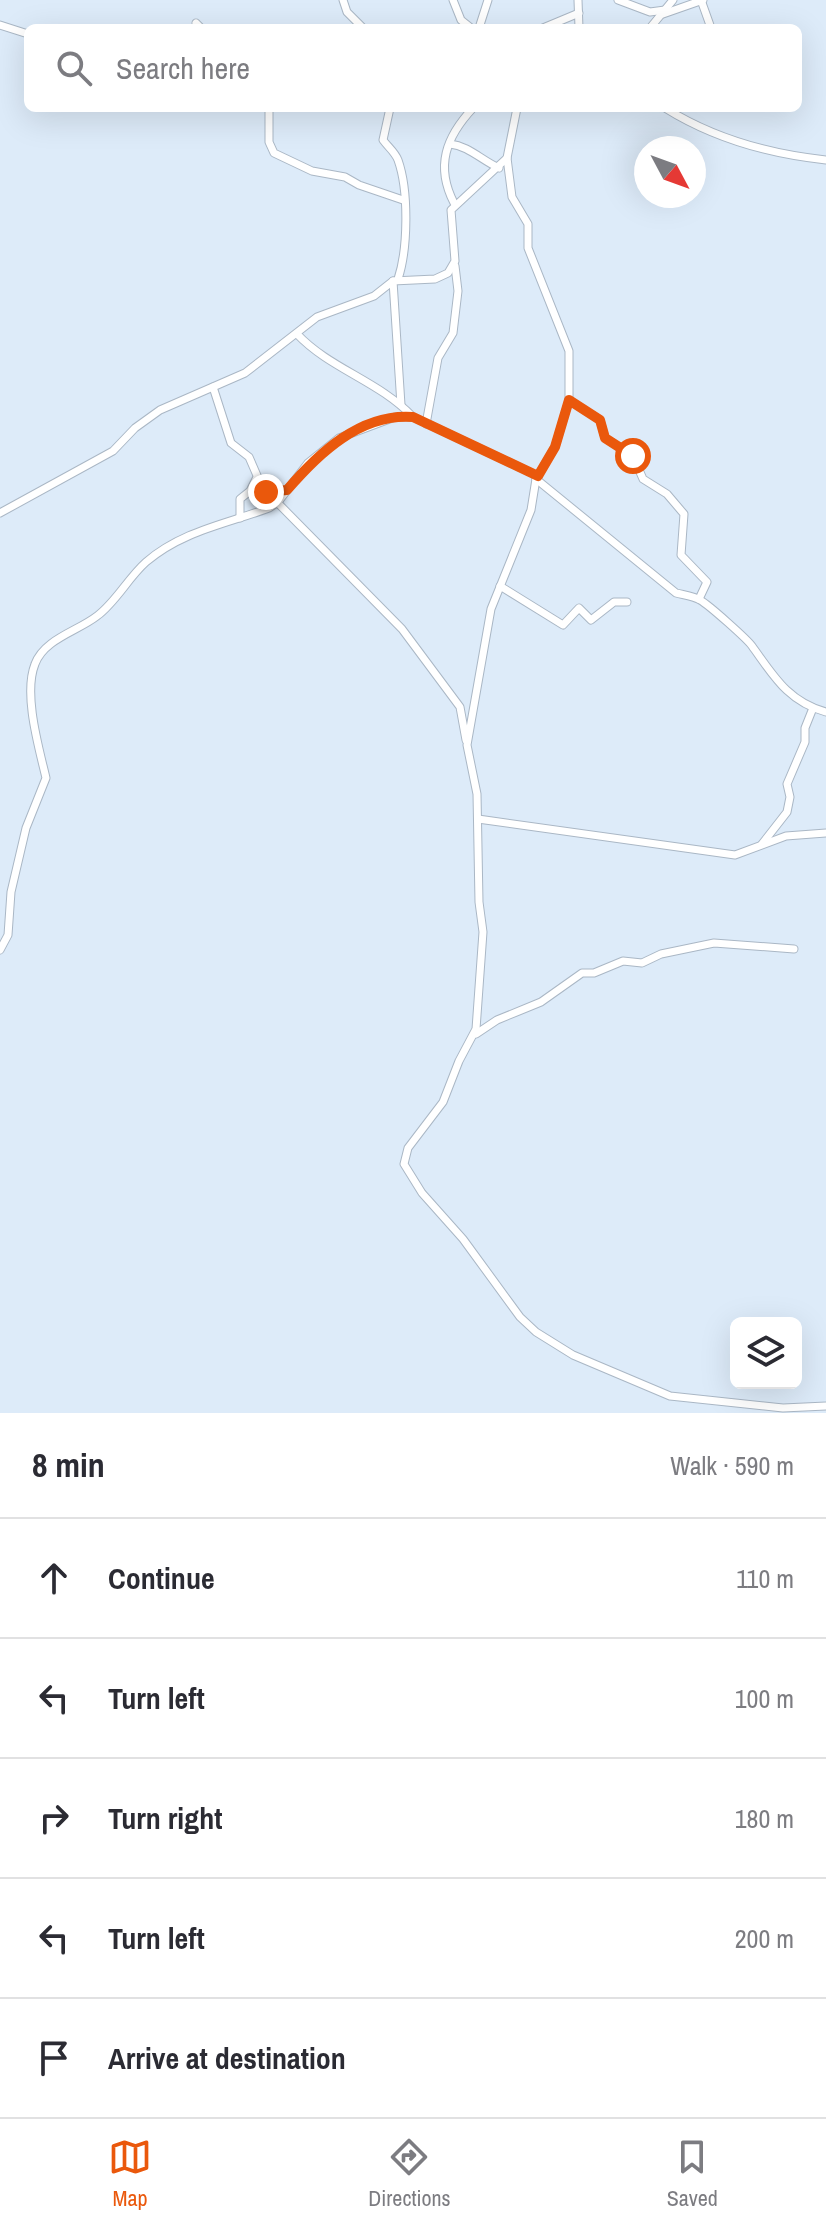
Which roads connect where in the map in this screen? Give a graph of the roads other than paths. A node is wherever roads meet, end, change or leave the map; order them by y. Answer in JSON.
{"nodes":[{"id":1,"x":343,"y":0,"type":"edge"},
{"id":2,"x":453,"y":0,"type":"edge"},
{"id":3,"x":498,"y":0,"type":"edge"},
{"id":4,"x":673,"y":0,"type":"edge"},
{"id":5,"x":701,"y":0,"type":"edge"},
{"id":6,"x":576,"y":1,"type":"edge"},
{"id":7,"x":624,"y":1,"type":"edge"},
{"id":8,"x":487,"y":3,"type":"edge"},
{"id":9,"x":664,"y":12,"type":"junction"},
{"id":10,"x":579,"y":13,"type":"junction"},
{"id":11,"x":359,"y":24,"type":"edge"},
{"id":12,"x":470,"y":24,"type":"edge"},
{"id":13,"x":479,"y":24,"type":"edge"},
{"id":14,"x":553,"y":24,"type":"edge"},
{"id":15,"x":579,"y":24,"type":"edge"},
{"id":16,"x":654,"y":24,"type":"edge"},
{"id":17,"x":710,"y":24,"type":"edge"},
{"id":18,"x":0,"y":25,"type":"edge"},
{"id":19,"x":24,"y":33,"type":"edge"},
{"id":20,"x":269,"y":112,"type":"edge"},
{"id":21,"x":389,"y":112,"type":"edge"},
{"id":22,"x":469,"y":112,"type":"edge"},
{"id":23,"x":516,"y":112,"type":"edge"},
{"id":24,"x":672,"y":112,"type":"edge"},
{"id":25,"x":450,"y":144,"type":"junction"},
{"id":26,"x":507,"y":158,"type":"junction"},
{"id":27,"x":826,"y":160,"type":"edge"},
{"id":28,"x":499,"y":168,"type":"junction"},
{"id":29,"x":403,"y":200,"type":"junction"},
{"id":30,"x":454,"y":203,"type":"junction"},
{"id":31,"x":455,"y":266,"type":"junction"},
{"id":32,"x":395,"y":280,"type":"junction"},
{"id":33,"x":297,"y":334,"type":"junction"},
{"id":34,"x":213,"y":387,"type":"junction"},
{"id":35,"x":569,"y":400,"type":"junction"},
{"id":36,"x":401,"y":405,"type":"junction"},
{"id":37,"x":413,"y":417,"type":"junction"},
{"id":38,"x":426,"y":424,"type":"junction"},
{"id":39,"x":537,"y":478,"type":"junction"},
{"id":40,"x":256,"y":479,"type":"junction"},
{"id":41,"x":287,"y":490,"type":"junction"},
{"id":42,"x":266,"y":492,"type":"junction"},
{"id":43,"x":278,"y":502,"type":"junction"},
{"id":44,"x":0,"y":513,"type":"edge"},
{"id":45,"x":240,"y":518,"type":"junction"},
{"id":46,"x":500,"y":586,"type":"junction"},
{"id":47,"x":699,"y":599,"type":"junction"},
{"id":48,"x":627,"y":602,"type":"dead end"},
{"id":49,"x":813,"y":708,"type":"junction"},
{"id":50,"x":826,"y":712,"type":"edge"},
{"id":51,"x":467,"y":745,"type":"junction"},
{"id":52,"x":478,"y":819,"type":"junction"},
{"id":53,"x":826,"y":833,"type":"edge"},
{"id":54,"x":761,"y":846,"type":"junction"},
{"id":55,"x":794,"y":949,"type":"dead end"},
{"id":56,"x":0,"y":950,"type":"edge"},
{"id":57,"x":475,"y":1034,"type":"junction"},
{"id":58,"x":826,"y":1406,"type":"edge"}],
"edges":[{"from":1,"to":11,"type":"street"},
{"from":2,"to":12,"type":"street"},
{"from":3,"to":8,"type":"street"},
{"from":4,"to":9,"type":"street"},
{"from":5,"to":9,"type":"street"},
{"from":5,"to":17,"type":"street"},
{"from":6,"to":10,"type":"street"},
{"from":7,"to":9,"type":"street"},
{"from":8,"to":13,"type":"street"},
{"from":9,"to":16,"type":"street"},
{"from":10,"to":14,"type":"street"},
{"from":10,"to":15,"type":"street"},
{"from":18,"to":19,"type":"street"},
{"from":20,"to":29,"type":"street"},
{"from":21,"to":29,"type":"street"},
{"from":22,"to":25,"type":"street"},
{"from":23,"to":26,"type":"street"},
{"from":24,"to":27,"type":"street"},
{"from":25,"to":28,"type":"street"},
{"from":25,"to":30,"type":"street"},
{"from":26,"to":28,"type":"street"},
{"from":26,"to":35,"type":"street"},
{"from":28,"to":30,"type":"street"},
{"from":29,"to":32,"type":"street"},
{"from":30,"to":31,"type":"street"},
{"from":31,"to":32,"type":"street"},
{"from":31,"to":38,"type":"street"},
{"from":32,"to":33,"type":"street"},
{"from":32,"to":36,"type":"street"},
{"from":33,"to":34,"type":"street"},
{"from":33,"to":36,"type":"street"},
{"from":34,"to":40,"type":"street"},
{"from":34,"to":44,"type":"street"},
{"from":35,"to":39,"type":"street"},
{"from":35,"to":47,"type":"street"},
{"from":36,"to":37,"type":"street"},
{"from":37,"to":38,"type":"street"},
{"from":37,"to":41,"type":"street"},
{"from":38,"to":39,"type":"street"},
{"from":39,"to":46,"type":"street"},
{"from":39,"to":47,"type":"street"},
{"from":40,"to":42,"type":"street"},
{"from":40,"to":45,"type":"street"},
{"from":41,"to":42,"type":"street"},
{"from":41,"to":43,"type":"street"},
{"from":42,"to":43,"type":"street"},
{"from":43,"to":45,"type":"street"},
{"from":43,"to":51,"type":"street"},
{"from":45,"to":56,"type":"street"},
{"from":46,"to":48,"type":"street"},
{"from":46,"to":51,"type":"street"},
{"from":47,"to":49,"type":"street"},
{"from":49,"to":50,"type":"street"},
{"from":49,"to":54,"type":"street"},
{"from":51,"to":52,"type":"street"},
{"from":52,"to":54,"type":"street"},
{"from":52,"to":57,"type":"street"},
{"from":53,"to":54,"type":"street"},
{"from":55,"to":57,"type":"street"},
{"from":57,"to":58,"type":"street"}]}
